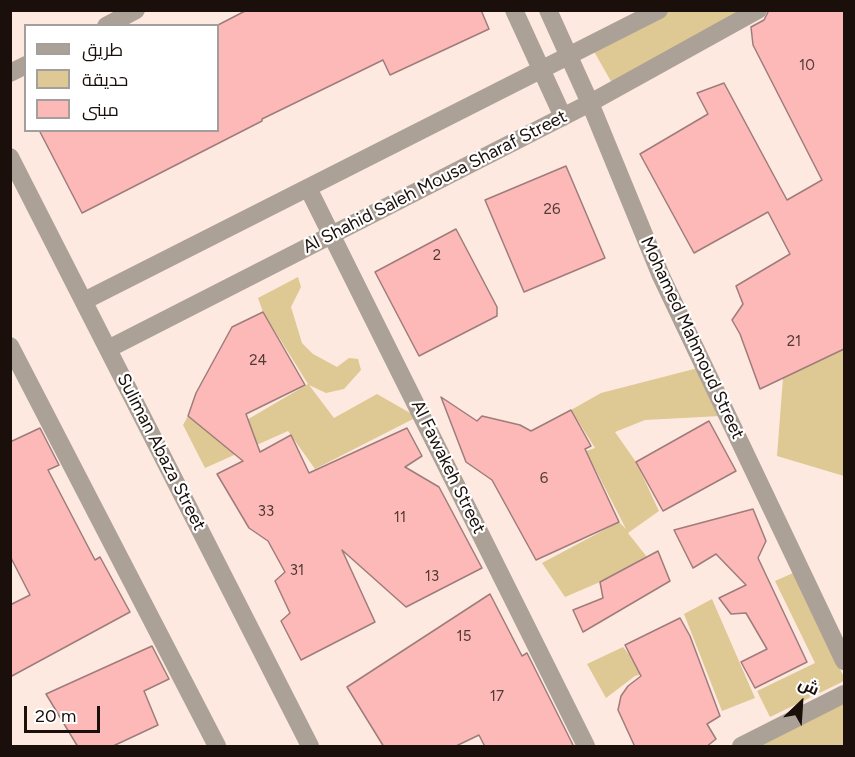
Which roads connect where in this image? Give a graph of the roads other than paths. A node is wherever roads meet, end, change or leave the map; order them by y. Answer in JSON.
{"nodes":[{"id":1,"x":136,"y":10,"type":"edge"},
{"id":2,"x":514,"y":10,"type":"edge"},
{"id":3,"x":548,"y":10,"type":"edge"},
{"id":4,"x":659,"y":10,"type":"edge"},
{"id":5,"x":758,"y":10,"type":"edge"},
{"id":6,"x":110,"y":24,"type":"edge"},
{"id":7,"x":568,"y":56,"type":"junction"},
{"id":8,"x":24,"y":66,"type":"edge"},
{"id":9,"x":543,"y":70,"type":"junction"},
{"id":10,"x":10,"y":73,"type":"edge"},
{"id":11,"x":590,"y":103,"type":"junction"},
{"id":12,"x":563,"y":117,"type":"junction"},
{"id":13,"x":10,"y":157,"type":"edge"},
{"id":14,"x":308,"y":188,"type":"junction"},
{"id":15,"x":333,"y":234,"type":"junction"},
{"id":16,"x":84,"y":301,"type":"junction"},
{"id":17,"x":10,"y":346,"type":"edge"},
{"id":18,"x":108,"y":349,"type":"junction"},
{"id":19,"x":844,"y":661,"type":"edge"},
{"id":20,"x":844,"y":694,"type":"edge"},
{"id":21,"x":217,"y":747,"type":"edge"},
{"id":22,"x":310,"y":747,"type":"edge"},
{"id":23,"x":586,"y":747,"type":"edge"},
{"id":24,"x":741,"y":747,"type":"edge"}],
"edges":[{"from":1,"to":6,"type":"street"},
{"from":2,"to":9,"type":"street"},
{"from":3,"to":7,"type":"street","name":"Mohamed Mahmoud Street"},
{"from":4,"to":7,"type":"street"},
{"from":5,"to":11,"type":"street","name":"Al Shahid Saleh Mousa Sharaf Street"},
{"from":7,"to":9,"type":"street"},
{"from":7,"to":11,"type":"street","name":"Mohamed Mahmoud Street"},
{"from":8,"to":10,"type":"street"},
{"from":9,"to":12,"type":"street"},
{"from":9,"to":14,"type":"street"},
{"from":11,"to":12,"type":"street","name":"Al Shahid Saleh Mousa Sharaf Street"},
{"from":11,"to":19,"type":"street","name":"Mohamed Mahmoud Street"},
{"from":12,"to":15,"type":"street","name":"Al Shahid Saleh Mousa Sharaf Street"},
{"from":13,"to":16,"type":"street","name":"Suliman Abaza Street"},
{"from":14,"to":15,"type":"street","name":"Al Fawakeh Street"},
{"from":14,"to":16,"type":"street"},
{"from":15,"to":18,"type":"street","name":"Al Shahid Saleh Mousa Sharaf Street"},
{"from":15,"to":23,"type":"street","name":"Al Fawakeh Street"},
{"from":16,"to":18,"type":"street","name":"Suliman Abaza Street"},
{"from":17,"to":21,"type":"street"},
{"from":18,"to":22,"type":"street","name":"Suliman Abaza Street"},
{"from":20,"to":24,"type":"street"}]}
